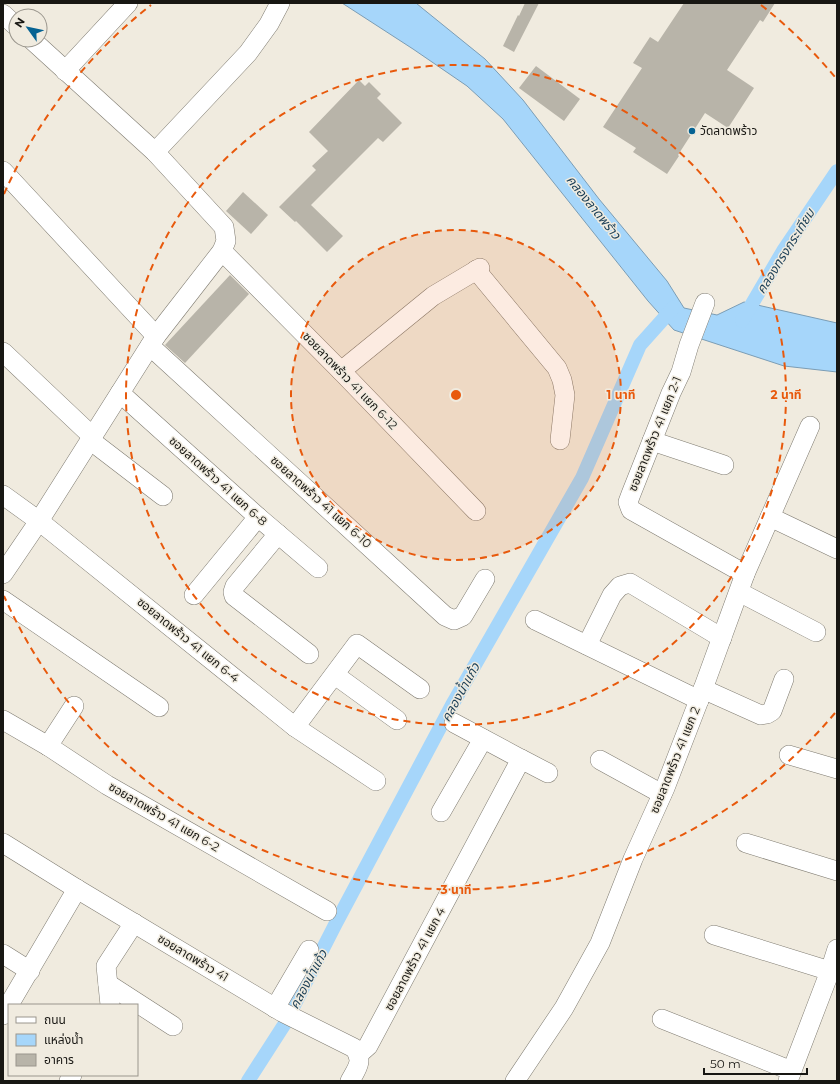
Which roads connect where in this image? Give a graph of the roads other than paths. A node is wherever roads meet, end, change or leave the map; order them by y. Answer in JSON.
{"nodes":[{"id":1,"x":128,"y":3,"type":"edge"},
{"id":2,"x":278,"y":7,"type":"edge"},
{"id":3,"x":41,"y":48,"type":"edge"},
{"id":4,"x":65,"y":71,"type":"junction"},
{"id":5,"x":155,"y":152,"type":"junction"},
{"id":6,"x":3,"y":171,"type":"edge"},
{"id":7,"x":222,"y":251,"type":"junction"},
{"id":8,"x":706,"y":303,"type":"dead end"},
{"id":9,"x":153,"y":341,"type":"junction"},
{"id":10,"x":3,"y":352,"type":"edge"},
{"id":11,"x":341,"y":371,"type":"junction"},
{"id":12,"x":120,"y":393,"type":"junction"},
{"id":13,"x":810,"y":426,"type":"dead end"},
{"id":14,"x":91,"y":438,"type":"junction"},
{"id":15,"x":560,"y":440,"type":"dead end"},
{"id":16,"x":652,"y":441,"type":"junction"},
{"id":17,"x":724,"y":465,"type":"dead end"},
{"id":18,"x":3,"y":495,"type":"edge"},
{"id":19,"x":163,"y":496,"type":"dead end"},
{"id":20,"x":476,"y":512,"type":"dead end"},
{"id":21,"x":258,"y":516,"type":"junction"},
{"id":22,"x":770,"y":517,"type":"junction"},
{"id":23,"x":39,"y":521,"type":"junction"},
{"id":24,"x":278,"y":534,"type":"junction"},
{"id":25,"x":837,"y":549,"type":"edge"},
{"id":26,"x":318,"y":568,"type":"dead end"},
{"id":27,"x":3,"y":574,"type":"edge"},
{"id":28,"x":745,"y":574,"type":"junction"},
{"id":29,"x":485,"y":579,"type":"dead end"},
{"id":30,"x":739,"y":592,"type":"junction"},
{"id":31,"x":194,"y":595,"type":"dead end"},
{"id":32,"x":3,"y":600,"type":"edge"},
{"id":33,"x":535,"y":620,"type":"dead end"},
{"id":34,"x":816,"y":632,"type":"dead end"},
{"id":35,"x":722,"y":638,"type":"junction"},
{"id":36,"x":586,"y":645,"type":"junction"},
{"id":37,"x":309,"y":654,"type":"dead end"},
{"id":38,"x":335,"y":675,"type":"junction"},
{"id":39,"x":784,"y":679,"type":"dead end"},
{"id":40,"x":420,"y":689,"type":"dead end"},
{"id":41,"x":701,"y":694,"type":"junction"},
{"id":42,"x":74,"y":706,"type":"dead end"},
{"id":43,"x":159,"y":708,"type":"dead end"},
{"id":44,"x":3,"y":720,"type":"edge"},
{"id":45,"x":397,"y":720,"type":"dead end"},
{"id":46,"x":454,"y":723,"type":"dead end"},
{"id":47,"x":295,"y":727,"type":"junction"},
{"id":48,"x":483,"y":739,"type":"junction"},
{"id":49,"x":48,"y":746,"type":"junction"},
{"id":50,"x":789,"y":754,"type":"dead end"},
{"id":51,"x":520,"y":759,"type":"junction"},
{"id":52,"x":600,"y":760,"type":"dead end"},
{"id":53,"x":837,"y":768,"type":"edge"},
{"id":54,"x":548,"y":773,"type":"dead end"},
{"id":55,"x":376,"y":781,"type":"dead end"},
{"id":56,"x":662,"y":794,"type":"junction"},
{"id":57,"x":441,"y":812,"type":"dead end"},
{"id":58,"x":3,"y":842,"type":"edge"},
{"id":59,"x":746,"y":843,"type":"dead end"},
{"id":60,"x":837,"y":871,"type":"edge"},
{"id":61,"x":77,"y":889,"type":"junction"},
{"id":62,"x":327,"y":911,"type":"dead end"},
{"id":63,"x":134,"y":923,"type":"junction"},
{"id":64,"x":714,"y":934,"type":"dead end"},
{"id":65,"x":837,"y":949,"type":"edge"},
{"id":66,"x":309,"y":950,"type":"dead end"},
{"id":67,"x":3,"y":954,"type":"edge"},
{"id":68,"x":30,"y":971,"type":"junction"},
{"id":69,"x":830,"y":971,"type":"junction"},
{"id":70,"x":108,"y":984,"type":"junction"},
{"id":71,"x":10,"y":1004,"type":"edge"},
{"id":72,"x":110,"y":1004,"type":"edge"},
{"id":73,"x":285,"y":1013,"type":"junction"},
{"id":74,"x":662,"y":1019,"type":"dead end"},
{"id":75,"x":173,"y":1026,"type":"dead end"},
{"id":76,"x":359,"y":1054,"type":"junction"},
{"id":77,"x":790,"y":1076,"type":"edge"},
{"id":78,"x":350,"y":1081,"type":"edge"},
{"id":79,"x":515,"y":1081,"type":"edge"}],
"edges":[{"from":1,"to":4,"type":"street"},
{"from":2,"to":5,"type":"street"},
{"from":3,"to":4,"type":"street"},
{"from":4,"to":5,"type":"street"},
{"from":5,"to":7,"type":"street"},
{"from":6,"to":9,"type":"street"},
{"from":7,"to":9,"type":"street"},
{"from":7,"to":11,"type":"street","name":"ซอยลาดพร้าว 41 แยก 6-12"},
{"from":8,"to":16,"type":"street","name":"ซอยลาดพร้าว 41 แยก 2-1"},
{"from":9,"to":12,"type":"street"},
{"from":9,"to":29,"type":"street","name":"ซอยลาดพร้าว 41 แยก 6-10"},
{"from":10,"to":14,"type":"street"},
{"from":11,"to":15,"type":"street"},
{"from":11,"to":20,"type":"street","name":"ซอยลาดพร้าว 41 แยก 6-12"},
{"from":12,"to":14,"type":"street"},
{"from":12,"to":21,"type":"street","name":"ซอยลาดพร้าว 41 แยก 6-8"},
{"from":13,"to":22,"type":"street","name":"ซอยลาดพร้าว 41 แยก 2"},
{"from":14,"to":19,"type":"street"},
{"from":14,"to":23,"type":"street"},
{"from":16,"to":17,"type":"street"},
{"from":16,"to":28,"type":"street","name":"ซอยลาดพร้าว 41 แยก 2-1"},
{"from":18,"to":23,"type":"street","name":"ซอยลาดพร้าว 41 แยก 6-4"},
{"from":21,"to":24,"type":"street","name":"ซอยลาดพร้าว 41 แยก 6-8"},
{"from":21,"to":31,"type":"street"},
{"from":22,"to":25,"type":"street"},
{"from":22,"to":28,"type":"street","name":"ซอยลาดพร้าว 41 แยก 2"},
{"from":23,"to":27,"type":"street"},
{"from":23,"to":47,"type":"street","name":"ซอยลาดพร้าว 41 แยก 6-4"},
{"from":24,"to":26,"type":"street","name":"ซอยลาดพร้าว 41 แยก 6-8"},
{"from":24,"to":37,"type":"street"},
{"from":28,"to":30,"type":"street","name":"ซอยลาดพร้าว 41 แยก 2"},
{"from":30,"to":34,"type":"street"},
{"from":30,"to":35,"type":"street","name":"ซอยลาดพร้าว 41 แยก 2"},
{"from":32,"to":43,"type":"street"},
{"from":33,"to":36,"type":"street"},
{"from":35,"to":36,"type":"street"},
{"from":35,"to":41,"type":"street","name":"ซอยลาดพร้าว 41 แยก 2"},
{"from":36,"to":41,"type":"street"},
{"from":38,"to":40,"type":"street"},
{"from":38,"to":45,"type":"street"},
{"from":38,"to":47,"type":"street"},
{"from":39,"to":41,"type":"street"},
{"from":41,"to":56,"type":"street","name":"ซอยลาดพร้าว 41 แยก 2"},
{"from":42,"to":49,"type":"street"},
{"from":44,"to":49,"type":"street","name":"ซอยลาดพร้าว 41 แยก 6-2"},
{"from":46,"to":48,"type":"street"},
{"from":47,"to":55,"type":"street","name":"ซอยลาดพร้าว 41 แยก 6-4"},
{"from":48,"to":51,"type":"street"},
{"from":48,"to":57,"type":"street"},
{"from":49,"to":62,"type":"street","name":"ซอยลาดพร้าว 41 แยก 6-2"},
{"from":50,"to":53,"type":"street"},
{"from":51,"to":54,"type":"street"},
{"from":51,"to":76,"type":"street","name":"ซอยลาดพร้าว 41 แยก 4"},
{"from":52,"to":56,"type":"street"},
{"from":56,"to":79,"type":"street","name":"ซอยลาดพร้าว 41 แยก 2"},
{"from":58,"to":61,"type":"street","name":"ซอยลาดพร้าว 41"},
{"from":59,"to":60,"type":"street"},
{"from":61,"to":63,"type":"street","name":"ซอยลาดพร้าว 41"},
{"from":61,"to":68,"type":"street"},
{"from":63,"to":70,"type":"street"},
{"from":63,"to":73,"type":"street","name":"ซอยลาดพร้าว 41"},
{"from":64,"to":69,"type":"street"},
{"from":65,"to":69,"type":"street"},
{"from":66,"to":73,"type":"street"},
{"from":67,"to":68,"type":"street"},
{"from":68,"to":71,"type":"street"},
{"from":69,"to":77,"type":"street"},
{"from":70,"to":72,"type":"street"},
{"from":70,"to":75,"type":"street"},
{"from":73,"to":76,"type":"street","name":"ซอยลาดพร้าว 41"},
{"from":74,"to":77,"type":"street"},
{"from":76,"to":78,"type":"street"}]}
